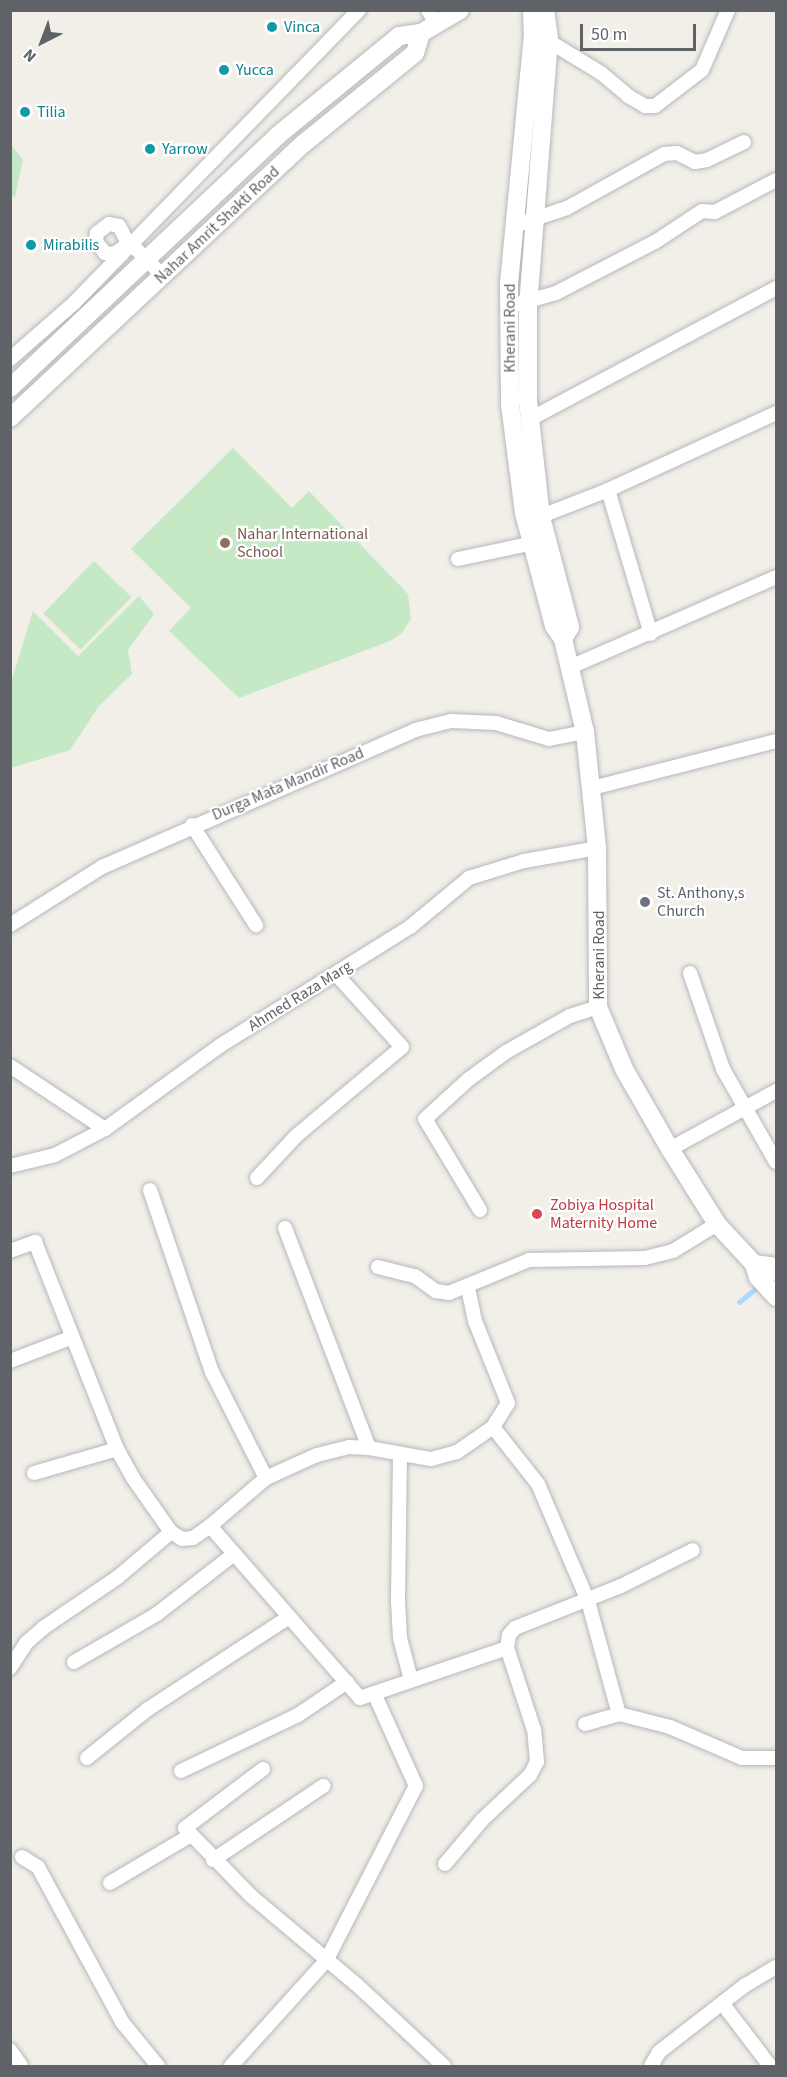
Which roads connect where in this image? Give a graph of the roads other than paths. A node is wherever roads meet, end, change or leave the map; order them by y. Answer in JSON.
{"nodes":[{"id":1,"x":359,"y":10,"type":"edge"},
{"id":2,"x":532,"y":10,"type":"edge"},
{"id":3,"x":545,"y":10,"type":"edge"},
{"id":4,"x":728,"y":10,"type":"edge"},
{"id":5,"x":440,"y":17,"type":"edge"},
{"id":6,"x":541,"y":37,"type":"junction"},
{"id":7,"x":744,"y":142,"type":"dead end"},
{"id":8,"x":777,"y":180,"type":"edge"},
{"id":9,"x":535,"y":217,"type":"junction"},
{"id":10,"x":513,"y":226,"type":"junction"},
{"id":11,"x":125,"y":247,"type":"junction"},
{"id":12,"x":142,"y":263,"type":"junction"},
{"id":13,"x":163,"y":276,"type":"junction"},
{"id":14,"x":777,"y":288,"type":"edge"},
{"id":15,"x":528,"y":303,"type":"junction"},
{"id":16,"x":510,"y":306,"type":"junction"},
{"id":17,"x":10,"y":359,"type":"edge"},
{"id":18,"x":12,"y":385,"type":"edge"},
{"id":19,"x":777,"y":413,"type":"edge"},
{"id":20,"x":10,"y":418,"type":"edge"},
{"id":21,"x":530,"y":419,"type":"junction"},
{"id":22,"x":608,"y":490,"type":"junction"},
{"id":23,"x":534,"y":519,"type":"junction"},
{"id":24,"x":540,"y":542,"type":"junction"},
{"id":25,"x":458,"y":559,"type":"dead end"},
{"id":26,"x":777,"y":577,"type":"edge"},
{"id":27,"x":651,"y":634,"type":"junction"},
{"id":28,"x":568,"y":668,"type":"junction"},
{"id":29,"x":585,"y":732,"type":"junction"},
{"id":30,"x":777,"y":741,"type":"edge"},
{"id":31,"x":592,"y":789,"type":"junction"},
{"id":32,"x":192,"y":825,"type":"junction"},
{"id":33,"x":597,"y":848,"type":"junction"},
{"id":34,"x":10,"y":925,"type":"edge"},
{"id":35,"x":256,"y":926,"type":"dead end"},
{"id":36,"x":690,"y":973,"type":"dead end"},
{"id":37,"x":336,"y":974,"type":"junction"},
{"id":38,"x":598,"y":1007,"type":"junction"},
{"id":39,"x":10,"y":1066,"type":"edge"},
{"id":40,"x":777,"y":1091,"type":"edge"},
{"id":41,"x":745,"y":1110,"type":"junction"},
{"id":42,"x":105,"y":1129,"type":"junction"},
{"id":43,"x":670,"y":1149,"type":"junction"},
{"id":44,"x":777,"y":1162,"type":"edge"},
{"id":45,"x":10,"y":1166,"type":"edge"},
{"id":46,"x":257,"y":1178,"type":"dead end"},
{"id":47,"x":150,"y":1190,"type":"dead end"},
{"id":48,"x":480,"y":1210,"type":"dead end"},
{"id":49,"x":717,"y":1224,"type":"junction"},
{"id":50,"x":285,"y":1228,"type":"dead end"},
{"id":51,"x":10,"y":1251,"type":"edge"},
{"id":52,"x":378,"y":1267,"type":"dead end"},
{"id":53,"x":767,"y":1277,"type":"edge"},
{"id":54,"x":468,"y":1287,"type":"junction"},
{"id":55,"x":73,"y":1337,"type":"junction"},
{"id":56,"x":10,"y":1361,"type":"edge"},
{"id":57,"x":493,"y":1427,"type":"junction"},
{"id":58,"x":369,"y":1448,"type":"junction"},
{"id":59,"x":117,"y":1449,"type":"junction"},
{"id":60,"x":400,"y":1455,"type":"junction"},
{"id":61,"x":34,"y":1473,"type":"dead end"},
{"id":62,"x":266,"y":1478,"type":"junction"},
{"id":63,"x":210,"y":1526,"type":"junction"},
{"id":64,"x":171,"y":1532,"type":"junction"},
{"id":65,"x":693,"y":1550,"type":"dead end"},
{"id":66,"x":234,"y":1554,"type":"junction"},
{"id":67,"x":588,"y":1601,"type":"junction"},
{"id":68,"x":289,"y":1617,"type":"junction"},
{"id":69,"x":507,"y":1648,"type":"junction"},
{"id":70,"x":74,"y":1662,"type":"dead end"},
{"id":71,"x":10,"y":1668,"type":"edge"},
{"id":72,"x":411,"y":1680,"type":"junction"},
{"id":73,"x":347,"y":1682,"type":"junction"},
{"id":74,"x":374,"y":1693,"type":"junction"},
{"id":75,"x":619,"y":1714,"type":"junction"},
{"id":76,"x":585,"y":1724,"type":"dead end"},
{"id":77,"x":87,"y":1758,"type":"dead end"},
{"id":78,"x":777,"y":1758,"type":"edge"},
{"id":79,"x":263,"y":1769,"type":"dead end"},
{"id":80,"x":181,"y":1772,"type":"dead end"},
{"id":81,"x":323,"y":1786,"type":"dead end"},
{"id":82,"x":191,"y":1834,"type":"junction"},
{"id":83,"x":22,"y":1857,"type":"dead end"},
{"id":84,"x":213,"y":1860,"type":"junction"},
{"id":85,"x":445,"y":1864,"type":"dead end"},
{"id":86,"x":110,"y":1883,"type":"dead end"},
{"id":87,"x":326,"y":1961,"type":"junction"},
{"id":88,"x":777,"y":1967,"type":"edge"},
{"id":89,"x":722,"y":2003,"type":"junction"},
{"id":90,"x":10,"y":2050,"type":"edge"},
{"id":91,"x":21,"y":2067,"type":"edge"},
{"id":92,"x":158,"y":2067,"type":"edge"},
{"id":93,"x":231,"y":2067,"type":"edge"},
{"id":94,"x":444,"y":2067,"type":"edge"},
{"id":95,"x":651,"y":2067,"type":"edge"},
{"id":96,"x":770,"y":2067,"type":"edge"}],
"edges":[{"from":1,"to":11,"type":"street"},
{"from":2,"to":6,"type":"main road","name":"Kherani Road"},
{"from":3,"to":6,"type":"main road","name":"Kherani Road"},
{"from":4,"to":6,"type":"street"},
{"from":5,"to":12,"type":"main road","name":"Nahar Amrit Shakti Road"},
{"from":5,"to":13,"type":"main road","name":"Nahar Amrit Shakti Road"},
{"from":6,"to":9,"type":"main road","name":"Kherani Road"},
{"from":6,"to":10,"type":"main road","name":"Kherani Road"},
{"from":7,"to":9,"type":"street"},
{"from":8,"to":15,"type":"street"},
{"from":9,"to":10,"type":"street"},
{"from":9,"to":15,"type":"main road","name":"Kherani Road"},
{"from":10,"to":16,"type":"main road","name":"Kherani Road"},
{"from":11,"to":12,"type":"street"},
{"from":11,"to":17,"type":"street"},
{"from":12,"to":13,"type":"street"},
{"from":12,"to":18,"type":"main road","name":"Nahar Amrit Shakti Road"},
{"from":13,"to":20,"type":"main road","name":"Nahar Amrit Shakti Road"},
{"from":14,"to":21,"type":"street"},
{"from":15,"to":16,"type":"street"},
{"from":15,"to":21,"type":"main road","name":"Kherani Road"},
{"from":16,"to":23,"type":"main road","name":"Kherani Road"},
{"from":19,"to":22,"type":"street"},
{"from":21,"to":23,"type":"main road","name":"Kherani Road"},
{"from":22,"to":23,"type":"street"},
{"from":22,"to":27,"type":"street"},
{"from":23,"to":24,"type":"main road","name":"Kherani Road"},
{"from":24,"to":25,"type":"street"},
{"from":24,"to":28,"type":"main road","name":"Kherani Road"},
{"from":26,"to":27,"type":"street"},
{"from":27,"to":28,"type":"street"},
{"from":28,"to":29,"type":"main road","name":"Kherani Road"},
{"from":29,"to":31,"type":"main road","name":"Kherani Road"},
{"from":29,"to":32,"type":"street","name":"Durga Mata Mandir Road"},
{"from":30,"to":31,"type":"street"},
{"from":31,"to":33,"type":"main road","name":"Kherani Road"},
{"from":32,"to":34,"type":"street","name":"Durga Mata Mandir Road"},
{"from":32,"to":35,"type":"street"},
{"from":33,"to":37,"type":"street","name":"Ahmed Raza Marg"},
{"from":33,"to":38,"type":"main road","name":"Kherani Road"},
{"from":36,"to":41,"type":"street"},
{"from":37,"to":42,"type":"street","name":"Ahmed Raza Marg"},
{"from":37,"to":46,"type":"street"},
{"from":38,"to":43,"type":"main road","name":"Kherani Road"},
{"from":38,"to":48,"type":"street"},
{"from":39,"to":42,"type":"street"},
{"from":40,"to":41,"type":"street"},
{"from":41,"to":43,"type":"street"},
{"from":41,"to":44,"type":"street"},
{"from":42,"to":45,"type":"street","name":"Ahmed Raza Marg"},
{"from":43,"to":49,"type":"main road","name":"Kherani Road"},
{"from":47,"to":62,"type":"street"},
{"from":49,"to":53,"type":"main road","name":"Kherani Road"},
{"from":49,"to":54,"type":"street"},
{"from":50,"to":58,"type":"street"},
{"from":51,"to":55,"type":"street"},
{"from":52,"to":54,"type":"street"},
{"from":54,"to":57,"type":"street"},
{"from":55,"to":56,"type":"street"},
{"from":55,"to":59,"type":"street"},
{"from":57,"to":60,"type":"street"},
{"from":57,"to":67,"type":"street"},
{"from":58,"to":60,"type":"street"},
{"from":58,"to":62,"type":"street"},
{"from":59,"to":61,"type":"street"},
{"from":59,"to":64,"type":"street"},
{"from":60,"to":72,"type":"street"},
{"from":62,"to":63,"type":"street"},
{"from":63,"to":64,"type":"street"},
{"from":63,"to":66,"type":"street"},
{"from":64,"to":71,"type":"street"},
{"from":65,"to":67,"type":"street"},
{"from":66,"to":68,"type":"street"},
{"from":66,"to":70,"type":"street"},
{"from":67,"to":69,"type":"street"},
{"from":67,"to":75,"type":"street"},
{"from":68,"to":73,"type":"street"},
{"from":68,"to":77,"type":"street"},
{"from":69,"to":72,"type":"street"},
{"from":69,"to":85,"type":"street"},
{"from":72,"to":74,"type":"street"},
{"from":73,"to":74,"type":"street"},
{"from":73,"to":80,"type":"street"},
{"from":74,"to":87,"type":"street"},
{"from":75,"to":76,"type":"street"},
{"from":75,"to":78,"type":"street"},
{"from":79,"to":82,"type":"street"},
{"from":81,"to":84,"type":"street"},
{"from":82,"to":84,"type":"street"},
{"from":82,"to":86,"type":"street"},
{"from":83,"to":92,"type":"street"},
{"from":84,"to":87,"type":"street"},
{"from":87,"to":93,"type":"street"},
{"from":87,"to":94,"type":"street"},
{"from":88,"to":89,"type":"street"},
{"from":89,"to":95,"type":"street"},
{"from":89,"to":96,"type":"street"},
{"from":90,"to":91,"type":"street"}]}
